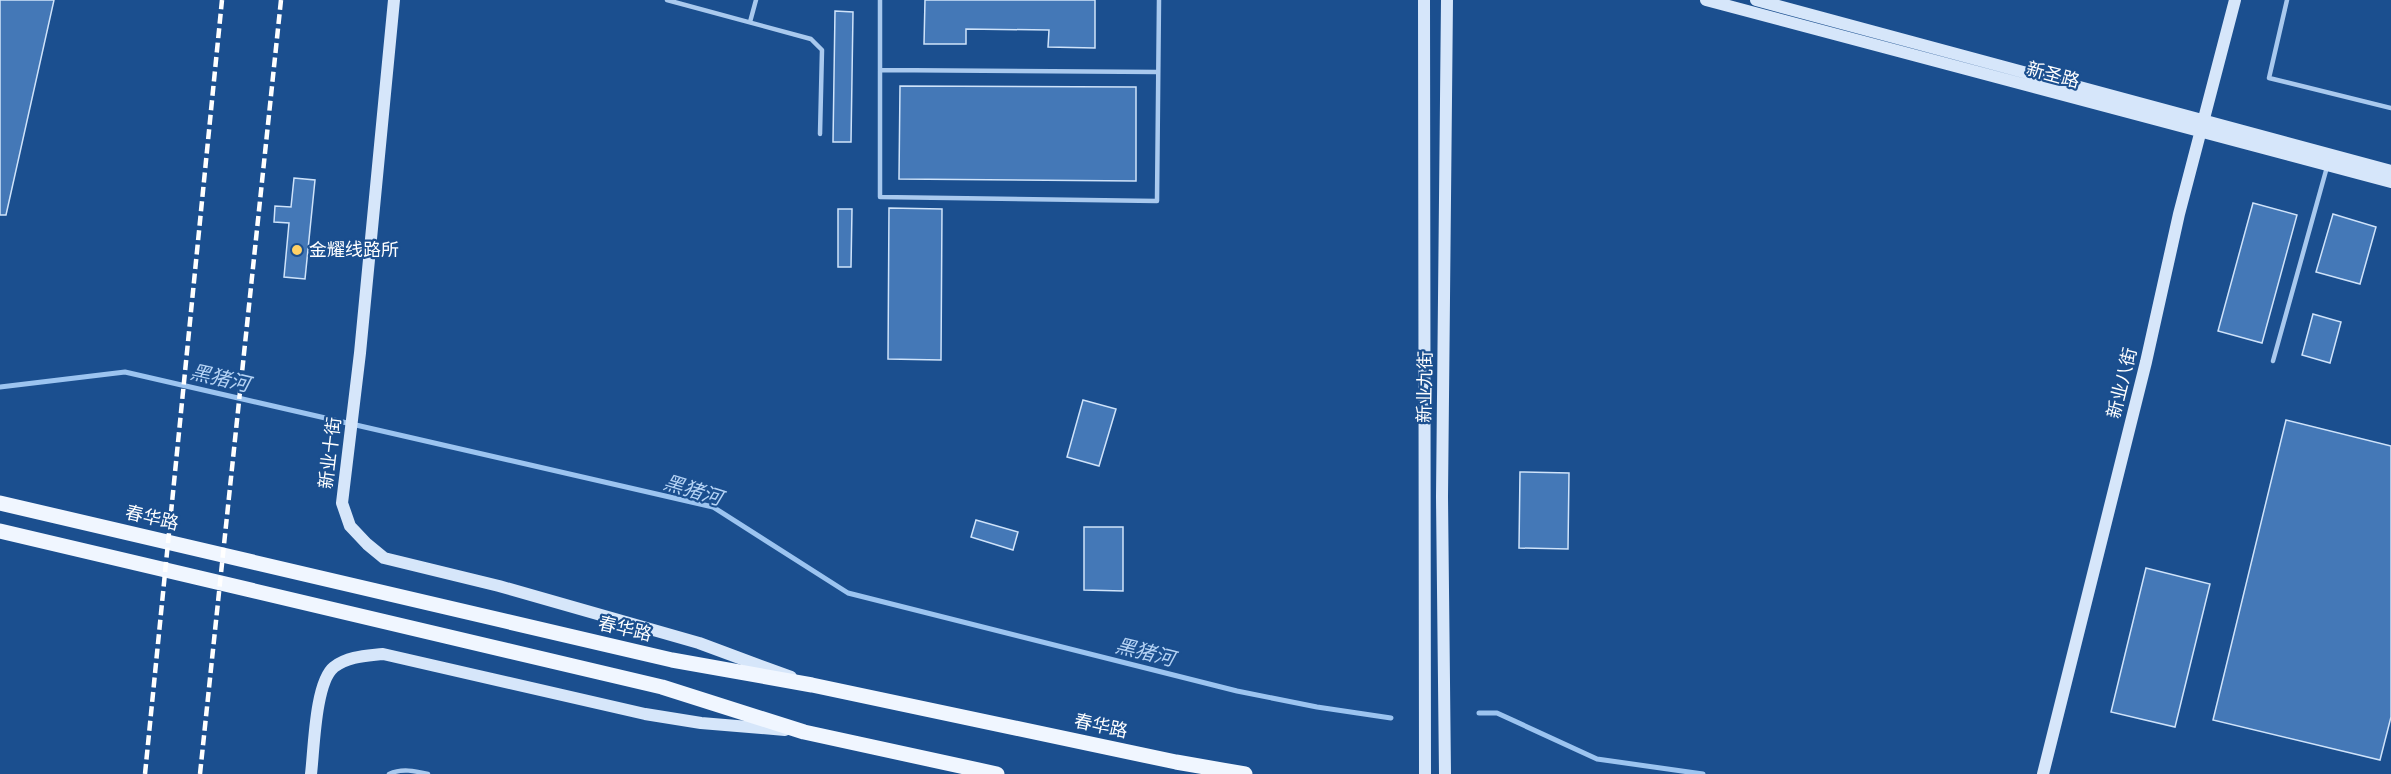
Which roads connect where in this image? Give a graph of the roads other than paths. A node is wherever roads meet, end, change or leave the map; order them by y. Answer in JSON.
{"nodes":[{"id":1,"x":394,"y":0,"type":"edge"},
{"id":2,"x":667,"y":0,"type":"edge"},
{"id":3,"x":756,"y":0,"type":"edge"},
{"id":4,"x":880,"y":0,"type":"edge"},
{"id":5,"x":1159,"y":0,"type":"edge"},
{"id":6,"x":1424,"y":0,"type":"edge"},
{"id":7,"x":1447,"y":0,"type":"edge"},
{"id":8,"x":1706,"y":0,"type":"edge"},
{"id":9,"x":1756,"y":0,"type":"edge"},
{"id":10,"x":2235,"y":0,"type":"edge"},
{"id":11,"x":2287,"y":0,"type":"edge"},
{"id":12,"x":750,"y":22,"type":"junction"},
{"id":13,"x":880,"y":70,"type":"junction"},
{"id":14,"x":1158,"y":72,"type":"junction"},
{"id":15,"x":2391,"y":108,"type":"edge"},
{"id":16,"x":2202,"y":128,"type":"junction"},
{"id":17,"x":820,"y":134,"type":"dead end"},
{"id":18,"x":2329,"y":160,"type":"junction"},
{"id":19,"x":2391,"y":171,"type":"edge"},
{"id":20,"x":2391,"y":182,"type":"edge"},
{"id":21,"x":2273,"y":361,"type":"dead end"},
{"id":22,"x":0,"y":502,"type":"edge"},
{"id":23,"x":0,"y":531,"type":"edge"},
{"id":24,"x":812,"y":685,"type":"junction"},
{"id":25,"x":804,"y":732,"type":"junction"},
{"id":26,"x":311,"y":774,"type":"edge"},
{"id":27,"x":389,"y":774,"type":"edge"},
{"id":28,"x":428,"y":774,"type":"edge"},
{"id":29,"x":997,"y":774,"type":"edge"},
{"id":30,"x":1245,"y":774,"type":"edge"},
{"id":31,"x":1425,"y":774,"type":"edge"},
{"id":32,"x":1445,"y":774,"type":"edge"},
{"id":33,"x":2043,"y":774,"type":"edge"}],
"edges":[{"from":1,"to":24,"type":"street","name":"新业十街"},
{"from":2,"to":12,"type":"lane"},
{"from":3,"to":12,"type":"lane"},
{"from":4,"to":13,"type":"lane"},
{"from":5,"to":14,"type":"lane"},
{"from":6,"to":31,"type":"street","name":"新业九街"},
{"from":7,"to":32,"type":"street","name":"新业九街"},
{"from":8,"to":16,"type":"street","name":"新圣路"},
{"from":9,"to":16,"type":"street","name":"新圣路"},
{"from":10,"to":16,"type":"street","name":"新业八街"},
{"from":11,"to":15,"type":"lane"},
{"from":12,"to":17,"type":"lane"},
{"from":13,"to":14,"type":"lane"},
{"from":13,"to":14,"type":"lane"},
{"from":16,"to":18,"type":"street","name":"新圣路"},
{"from":16,"to":33,"type":"street","name":"新业八街"},
{"from":18,"to":19,"type":"street","name":"新圣路"},
{"from":18,"to":20,"type":"street","name":"新圣路"},
{"from":18,"to":21,"type":"lane"},
{"from":22,"to":24,"type":"main road","name":"春华路"},
{"from":23,"to":25,"type":"main road"},
{"from":24,"to":30,"type":"main road","name":"春华路"},
{"from":25,"to":26,"type":"street"},
{"from":25,"to":29,"type":"main road"},
{"from":27,"to":28,"type":"lane"}]}
